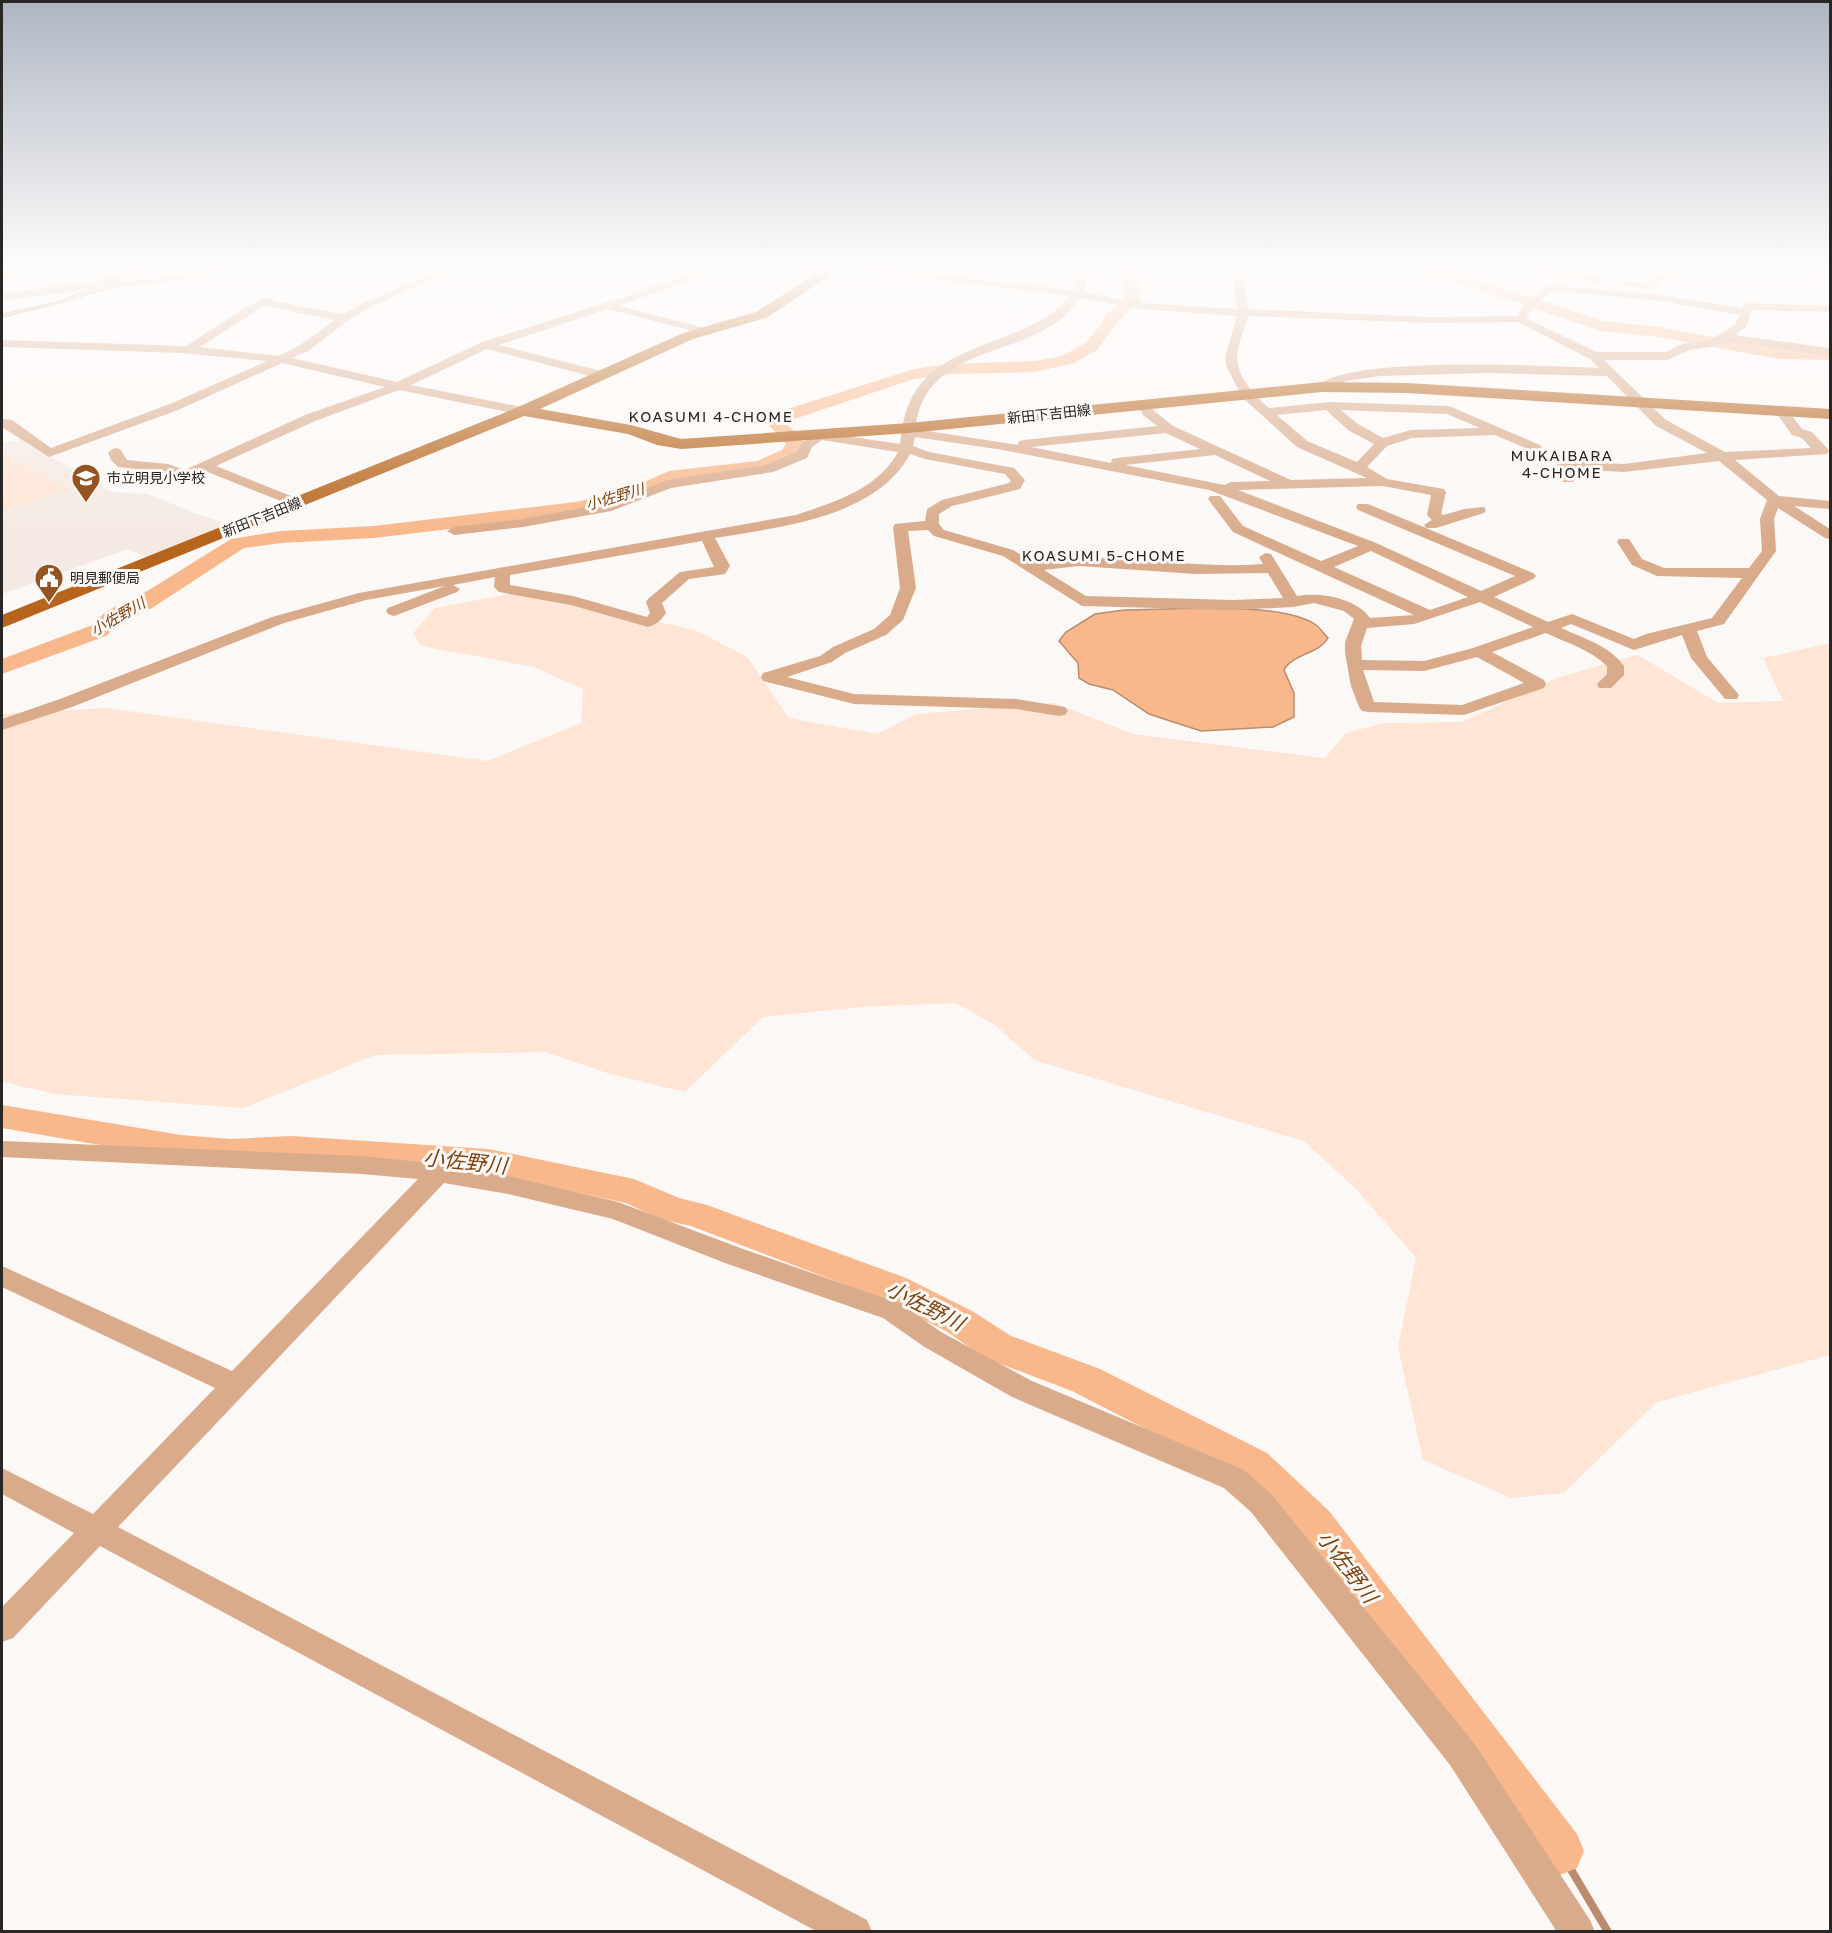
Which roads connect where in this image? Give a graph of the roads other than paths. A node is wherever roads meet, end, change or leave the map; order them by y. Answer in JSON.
{"nodes":[{"id":1,"x":240,"y":355,"type":"edge"},
{"id":2,"x":287,"y":355,"type":"edge"},
{"id":3,"x":464,"y":355,"type":"edge"},
{"id":4,"x":525,"y":355,"type":"edge"},
{"id":5,"x":646,"y":355,"type":"edge"},
{"id":6,"x":971,"y":355,"type":"edge"},
{"id":7,"x":1232,"y":355,"type":"edge"},
{"id":8,"x":1670,"y":355,"type":"edge"},
{"id":9,"x":1594,"y":356,"type":"joint"},
{"id":10,"x":278,"y":359,"type":"junction"},
{"id":11,"x":1608,"y":372,"type":"junction"},
{"id":12,"x":602,"y":375,"type":"junction"},
{"id":13,"x":398,"y":386,"type":"junction"},
{"id":14,"x":1322,"y":387,"type":"junction"},
{"id":15,"x":1247,"y":395,"type":"junction"},
{"id":16,"x":1643,"y":404,"type":"junction"},
{"id":17,"x":1144,"y":405,"type":"junction"},
{"id":18,"x":1329,"y":406,"type":"junction"},
{"id":19,"x":522,"y":411,"type":"junction"},
{"id":20,"x":1781,"y":411,"type":"junction"},
{"id":21,"x":1266,"y":412,"type":"junction"},
{"id":22,"x":1830,"y":414,"type":"edge"},
{"id":23,"x":2,"y":423,"type":"edge"},
{"id":24,"x":1168,"y":429,"type":"junction"},
{"id":25,"x":1499,"y":432,"type":"junction"},
{"id":26,"x":908,"y":435,"type":"junction"},
{"id":27,"x":27,"y":436,"type":"junction"},
{"id":28,"x":815,"y":436,"type":"junction"},
{"id":29,"x":10,"y":439,"type":"dead end"},
{"id":30,"x":1382,"y":443,"type":"junction"},
{"id":31,"x":1003,"y":446,"type":"junction"},
{"id":32,"x":1536,"y":448,"type":"dead end"},
{"id":33,"x":1218,"y":451,"type":"junction"},
{"id":34,"x":115,"y":452,"type":"dead end"},
{"id":35,"x":1722,"y":457,"type":"junction"},
{"id":36,"x":1095,"y":464,"type":"junction"},
{"id":37,"x":204,"y":466,"type":"junction"},
{"id":38,"x":1359,"y":468,"type":"junction"},
{"id":39,"x":1568,"y":479,"type":"dead end"},
{"id":40,"x":1383,"y":482,"type":"junction"},
{"id":41,"x":1289,"y":485,"type":"junction"},
{"id":42,"x":1212,"y":486,"type":"junction"},
{"id":43,"x":1249,"y":498,"type":"junction"},
{"id":44,"x":1774,"y":499,"type":"junction"},
{"id":45,"x":296,"y":503,"type":"junction"},
{"id":46,"x":1830,"y":505,"type":"edge"},
{"id":47,"x":1364,"y":507,"type":"junction"},
{"id":48,"x":1479,"y":510,"type":"dead end"},
{"id":49,"x":1443,"y":521,"type":"junction"},
{"id":50,"x":932,"y":525,"type":"junction"},
{"id":51,"x":1419,"y":529,"type":"junction"},
{"id":52,"x":454,"y":531,"type":"dead end"},
{"id":53,"x":1335,"y":531,"type":"junction"},
{"id":54,"x":706,"y":535,"type":"junction"},
{"id":55,"x":1830,"y":536,"type":"edge"},
{"id":56,"x":1265,"y":542,"type":"junction"},
{"id":57,"x":1624,"y":542,"type":"dead end"},
{"id":58,"x":1371,"y":546,"type":"junction"},
{"id":59,"x":1032,"y":567,"type":"junction"},
{"id":60,"x":1320,"y":567,"type":"junction"},
{"id":61,"x":1271,"y":568,"type":"junction"},
{"id":62,"x":503,"y":570,"type":"junction"},
{"id":63,"x":1754,"y":573,"type":"junction"},
{"id":64,"x":504,"y":589,"type":"junction"},
{"id":65,"x":1482,"y":596,"type":"junction"},
{"id":66,"x":1293,"y":602,"type":"junction"},
{"id":67,"x":394,"y":611,"type":"dead end"},
{"id":68,"x":1427,"y":615,"type":"junction"},
{"id":69,"x":2,"y":622,"type":"edge"},
{"id":70,"x":1361,"y":623,"type":"junction"},
{"id":71,"x":1547,"y":628,"type":"junction"},
{"id":72,"x":1688,"y":629,"type":"junction"},
{"id":73,"x":1479,"y":651,"type":"junction"},
{"id":74,"x":1356,"y":665,"type":"junction"},
{"id":75,"x":1605,"y":684,"type":"dead end"},
{"id":76,"x":1731,"y":694,"type":"dead end"},
{"id":77,"x":1059,"y":711,"type":"dead end"},
{"id":78,"x":2,"y":725,"type":"edge"},
{"id":79,"x":2,"y":1149,"type":"edge"},
{"id":80,"x":439,"y":1173,"type":"junction"},
{"id":81,"x":2,"y":1276,"type":"edge"},
{"id":82,"x":236,"y":1385,"type":"junction"},
{"id":83,"x":2,"y":1480,"type":"edge"},
{"id":84,"x":96,"y":1530,"type":"junction"},
{"id":85,"x":2,"y":1628,"type":"edge"},
{"id":86,"x":855,"y":1932,"type":"edge"},
{"id":87,"x":1578,"y":1932,"type":"edge"}],
"edges":[{"from":1,"to":10,"type":"street"},
{"from":2,"to":10,"type":"street"},
{"from":3,"to":13,"type":"street"},
{"from":4,"to":12,"type":"street"},
{"from":5,"to":12,"type":"main road","name":"新田下吉田線"},
{"from":6,"to":26,"type":"street"},
{"from":7,"to":15,"type":"street"},
{"from":8,"to":9,"type":"street"},
{"from":9,"to":11,"type":"street"},
{"from":10,"to":13,"type":"street"},
{"from":10,"to":27,"type":"street"},
{"from":11,"to":14,"type":"street"},
{"from":11,"to":16,"type":"street"},
{"from":12,"to":19,"type":"main road","name":"新田下吉田線"},
{"from":13,"to":19,"type":"street"},
{"from":13,"to":37,"type":"street"},
{"from":14,"to":15,"type":"main road","name":"新田下吉田線"},
{"from":14,"to":16,"type":"main road","name":"新田下吉田線"},
{"from":15,"to":17,"type":"main road","name":"新田下吉田線"},
{"from":15,"to":21,"type":"street"},
{"from":16,"to":20,"type":"main road","name":"新田下吉田線"},
{"from":16,"to":35,"type":"street"},
{"from":17,"to":24,"type":"street"},
{"from":17,"to":26,"type":"main road","name":"新田下吉田線"},
{"from":18,"to":21,"type":"street"},
{"from":18,"to":25,"type":"street"},
{"from":18,"to":30,"type":"street"},
{"from":19,"to":28,"type":"main road","name":"新田下吉田線"},
{"from":19,"to":45,"type":"main road","name":"新田下吉田線"},
{"from":20,"to":22,"type":"main road","name":"新田下吉田線"},
{"from":20,"to":35,"type":"street"},
{"from":21,"to":38,"type":"street"},
{"from":23,"to":27,"type":"street"},
{"from":24,"to":31,"type":"street"},
{"from":24,"to":33,"type":"street"},
{"from":25,"to":30,"type":"street"},
{"from":25,"to":32,"type":"street"},
{"from":26,"to":28,"type":"main road","name":"新田下吉田線"},
{"from":26,"to":31,"type":"street"},
{"from":26,"to":54,"type":"street"},
{"from":27,"to":29,"type":"street"},
{"from":28,"to":50,"type":"street"},
{"from":28,"to":52,"type":"street"},
{"from":30,"to":38,"type":"street"},
{"from":31,"to":36,"type":"street"},
{"from":33,"to":36,"type":"street"},
{"from":33,"to":41,"type":"street"},
{"from":34,"to":37,"type":"street"},
{"from":35,"to":39,"type":"street"},
{"from":35,"to":44,"type":"street"},
{"from":36,"to":42,"type":"street"},
{"from":37,"to":45,"type":"street"},
{"from":38,"to":40,"type":"street"},
{"from":40,"to":41,"type":"street"},
{"from":40,"to":47,"type":"street"},
{"from":40,"to":49,"type":"street"},
{"from":41,"to":42,"type":"street"},
{"from":42,"to":43,"type":"street"},
{"from":43,"to":53,"type":"street"},
{"from":43,"to":56,"type":"street"},
{"from":44,"to":46,"type":"street"},
{"from":44,"to":55,"type":"street"},
{"from":44,"to":63,"type":"street"},
{"from":45,"to":69,"type":"main road","name":"新田下吉田線"},
{"from":47,"to":51,"type":"street"},
{"from":47,"to":53,"type":"street"},
{"from":48,"to":49,"type":"street"},
{"from":49,"to":51,"type":"street"},
{"from":50,"to":59,"type":"street"},
{"from":50,"to":77,"type":"street"},
{"from":51,"to":65,"type":"street"},
{"from":53,"to":58,"type":"street"},
{"from":54,"to":62,"type":"street"},
{"from":54,"to":64,"type":"street"},
{"from":56,"to":60,"type":"street"},
{"from":56,"to":61,"type":"street"},
{"from":57,"to":63,"type":"street"},
{"from":58,"to":60,"type":"street"},
{"from":58,"to":65,"type":"street"},
{"from":59,"to":61,"type":"street"},
{"from":59,"to":66,"type":"street"},
{"from":60,"to":68,"type":"street"},
{"from":61,"to":66,"type":"street"},
{"from":62,"to":64,"type":"street"},
{"from":62,"to":78,"type":"street"},
{"from":63,"to":72,"type":"street"},
{"from":64,"to":67,"type":"street"},
{"from":65,"to":68,"type":"street"},
{"from":65,"to":71,"type":"street"},
{"from":66,"to":70,"type":"street"},
{"from":68,"to":70,"type":"street"},
{"from":70,"to":74,"type":"street"},
{"from":71,"to":72,"type":"street"},
{"from":71,"to":73,"type":"street"},
{"from":71,"to":75,"type":"street"},
{"from":72,"to":76,"type":"street"},
{"from":73,"to":74,"type":"street"},
{"from":73,"to":74,"type":"street"},
{"from":79,"to":80,"type":"street"},
{"from":80,"to":82,"type":"street"},
{"from":80,"to":87,"type":"street"},
{"from":81,"to":82,"type":"street"},
{"from":82,"to":84,"type":"street"},
{"from":83,"to":84,"type":"street"},
{"from":84,"to":85,"type":"street"},
{"from":84,"to":86,"type":"street"}]}
